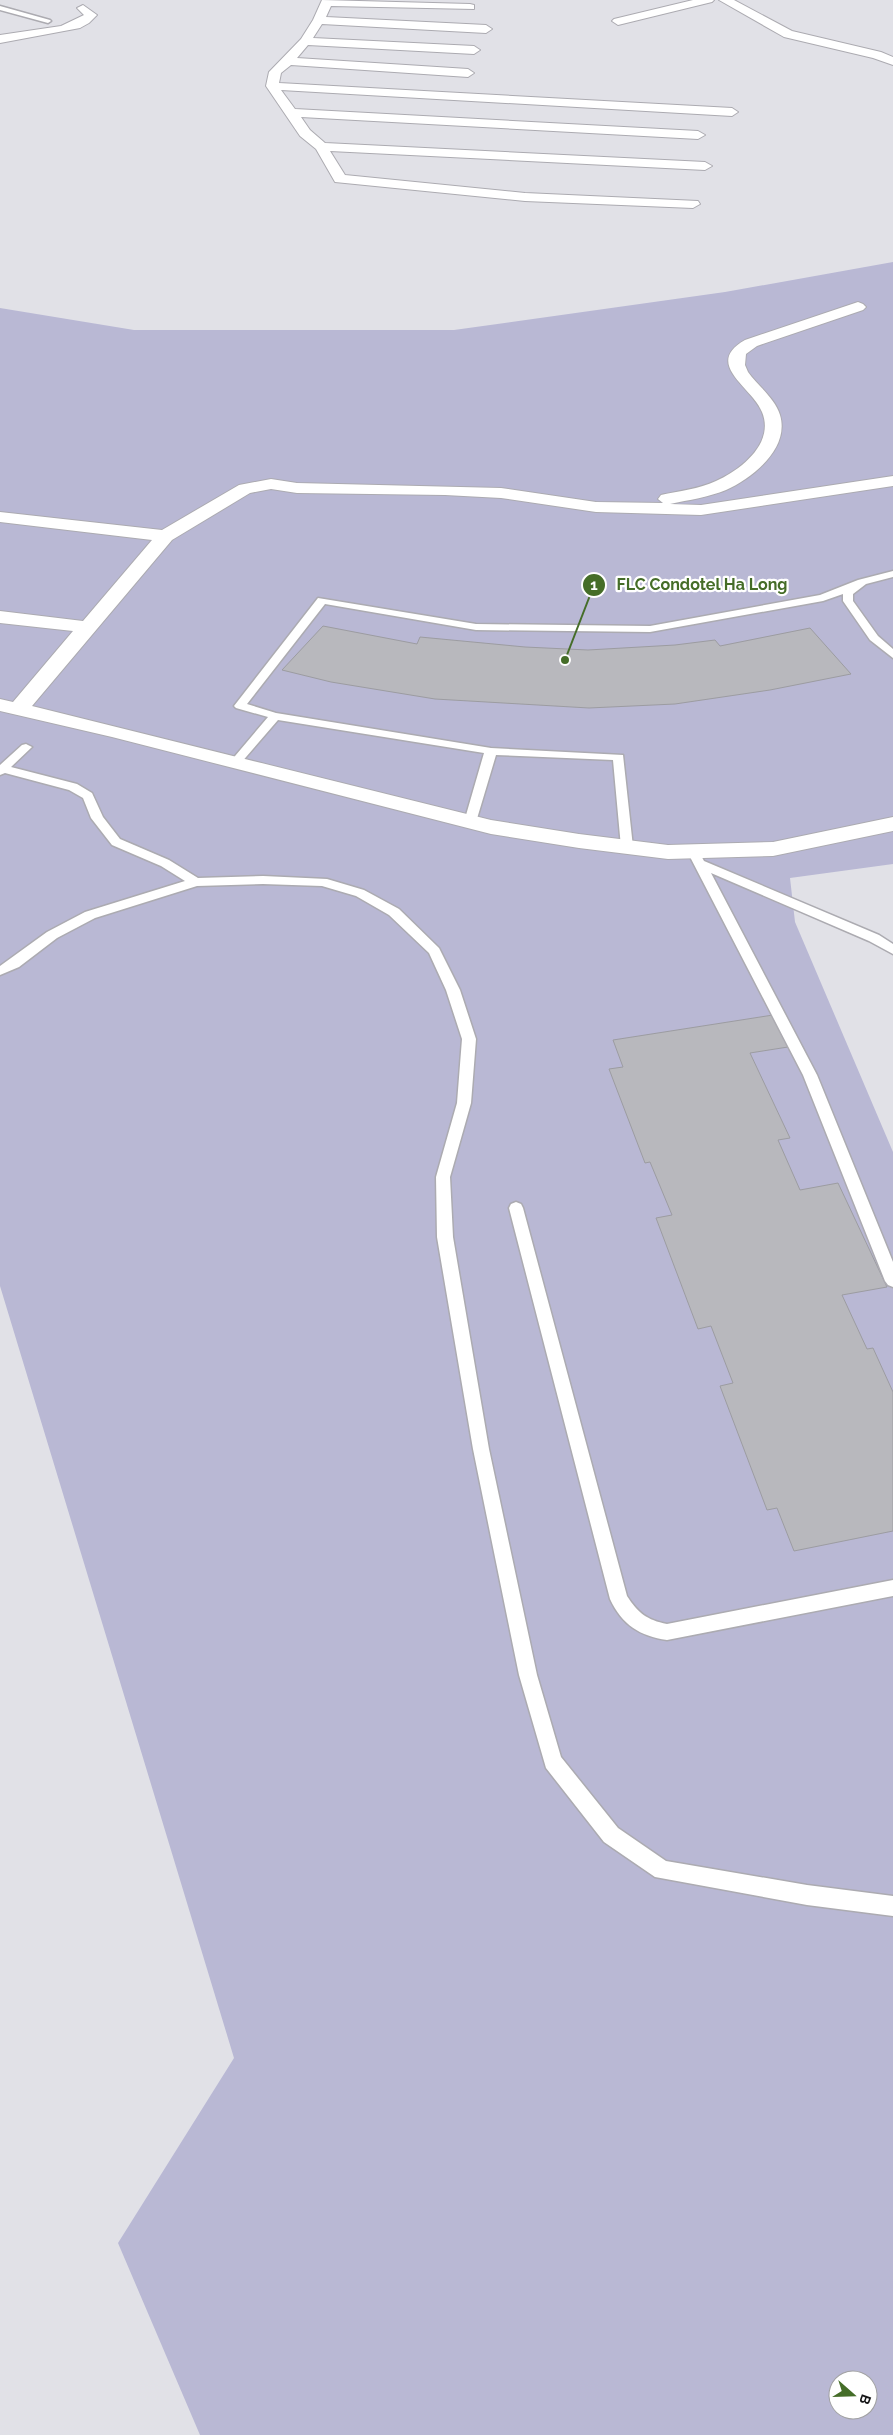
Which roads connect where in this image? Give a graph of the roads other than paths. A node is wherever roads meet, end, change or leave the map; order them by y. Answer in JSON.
{"nodes":[{"id":1,"x":96,"y":0,"type":"edge"},
{"id":2,"x":708,"y":0,"type":"edge"},
{"id":3,"x":725,"y":0,"type":"edge"},
{"id":4,"x":328,"y":1,"type":"edge"},
{"id":5,"x":470,"y":7,"type":"dead end"},
{"id":6,"x":0,"y":8,"type":"edge"},
{"id":7,"x":83,"y":8,"type":"junction"},
{"id":8,"x":319,"y":20,"type":"junction"},
{"id":9,"x":618,"y":20,"type":"dead end"},
{"id":10,"x":48,"y":21,"type":"junction"},
{"id":11,"x":486,"y":29,"type":"dead end"},
{"id":12,"x":0,"y":30,"type":"edge"},
{"id":13,"x":0,"y":39,"type":"edge"},
{"id":14,"x":305,"y":41,"type":"junction"},
{"id":15,"x":474,"y":50,"type":"dead end"},
{"id":16,"x":288,"y":61,"type":"junction"},
{"id":17,"x":893,"y":61,"type":"edge"},
{"id":18,"x":468,"y":73,"type":"dead end"},
{"id":19,"x":272,"y":86,"type":"junction"},
{"id":20,"x":732,"y":112,"type":"dead end"},
{"id":21,"x":292,"y":113,"type":"junction"},
{"id":22,"x":698,"y":136,"type":"dead end"},
{"id":23,"x":320,"y":147,"type":"junction"},
{"id":24,"x":705,"y":166,"type":"dead end"},
{"id":25,"x":693,"y":204,"type":"dead end"},
{"id":26,"x":858,"y":307,"type":"dead end"},
{"id":27,"x":893,"y":481,"type":"edge"},
{"id":28,"x":596,"y":507,"type":"junction"},
{"id":29,"x":0,"y":517,"type":"edge"},
{"id":30,"x":165,"y":536,"type":"junction"},
{"id":31,"x":893,"y":574,"type":"edge"},
{"id":32,"x":862,"y":582,"type":"junction"},
{"id":33,"x":0,"y":617,"type":"edge"},
{"id":34,"x":87,"y":627,"type":"junction"},
{"id":35,"x":893,"y":655,"type":"edge"},
{"id":36,"x":9,"y":707,"type":"edge"},
{"id":37,"x":275,"y":716,"type":"junction"},
{"id":38,"x":26,"y":747,"type":"dead end"},
{"id":39,"x":491,"y":751,"type":"junction"},
{"id":40,"x":236,"y":762,"type":"junction"},
{"id":41,"x":2,"y":770,"type":"edge"},
{"id":42,"x":470,"y":822,"type":"junction"},
{"id":43,"x":893,"y":824,"type":"edge"},
{"id":44,"x":627,"y":847,"type":"junction"},
{"id":45,"x":697,"y":858,"type":"junction"},
{"id":46,"x":196,"y":882,"type":"junction"},
{"id":47,"x":893,"y":935,"type":"edge"},
{"id":48,"x":874,"y":938,"type":"junction"},
{"id":49,"x":893,"y":950,"type":"edge"},
{"id":50,"x":0,"y":971,"type":"edge"},
{"id":51,"x":516,"y":1208,"type":"dead end"},
{"id":52,"x":893,"y":1281,"type":"edge"},
{"id":53,"x":893,"y":1588,"type":"edge"},
{"id":54,"x":893,"y":1906,"type":"edge"}],
"edges":[{"from":1,"to":7,"type":"street"},
{"from":2,"to":9,"type":"street"},
{"from":3,"to":17,"type":"street"},
{"from":4,"to":5,"type":"street"},
{"from":4,"to":8,"type":"street"},
{"from":6,"to":10,"type":"lane"},
{"from":7,"to":10,"type":"street"},
{"from":7,"to":13,"type":"street"},
{"from":8,"to":11,"type":"street"},
{"from":8,"to":14,"type":"street"},
{"from":10,"to":12,"type":"street"},
{"from":14,"to":15,"type":"street"},
{"from":14,"to":16,"type":"street"},
{"from":16,"to":18,"type":"street"},
{"from":16,"to":19,"type":"street"},
{"from":19,"to":20,"type":"street"},
{"from":19,"to":21,"type":"street"},
{"from":21,"to":22,"type":"street"},
{"from":21,"to":23,"type":"street"},
{"from":23,"to":24,"type":"street"},
{"from":23,"to":25,"type":"street"},
{"from":26,"to":28,"type":"street"},
{"from":27,"to":28,"type":"street"},
{"from":28,"to":30,"type":"street"},
{"from":29,"to":30,"type":"street"},
{"from":30,"to":34,"type":"street"},
{"from":31,"to":32,"type":"lane"},
{"from":32,"to":35,"type":"lane"},
{"from":32,"to":37,"type":"lane"},
{"from":33,"to":34,"type":"street"},
{"from":34,"to":36,"type":"street"},
{"from":36,"to":40,"type":"street"},
{"from":37,"to":39,"type":"lane"},
{"from":37,"to":40,"type":"lane"},
{"from":38,"to":41,"type":"lane"},
{"from":39,"to":42,"type":"lane"},
{"from":39,"to":44,"type":"lane"},
{"from":40,"to":42,"type":"street"},
{"from":41,"to":46,"type":"lane"},
{"from":42,"to":44,"type":"street"},
{"from":43,"to":45,"type":"street"},
{"from":44,"to":45,"type":"street"},
{"from":45,"to":48,"type":"lane"},
{"from":45,"to":52,"type":"lane"},
{"from":46,"to":50,"type":"lane"},
{"from":46,"to":54,"type":"lane"},
{"from":47,"to":48,"type":"lane"},
{"from":48,"to":49,"type":"lane"},
{"from":51,"to":53,"type":"lane"}]}
